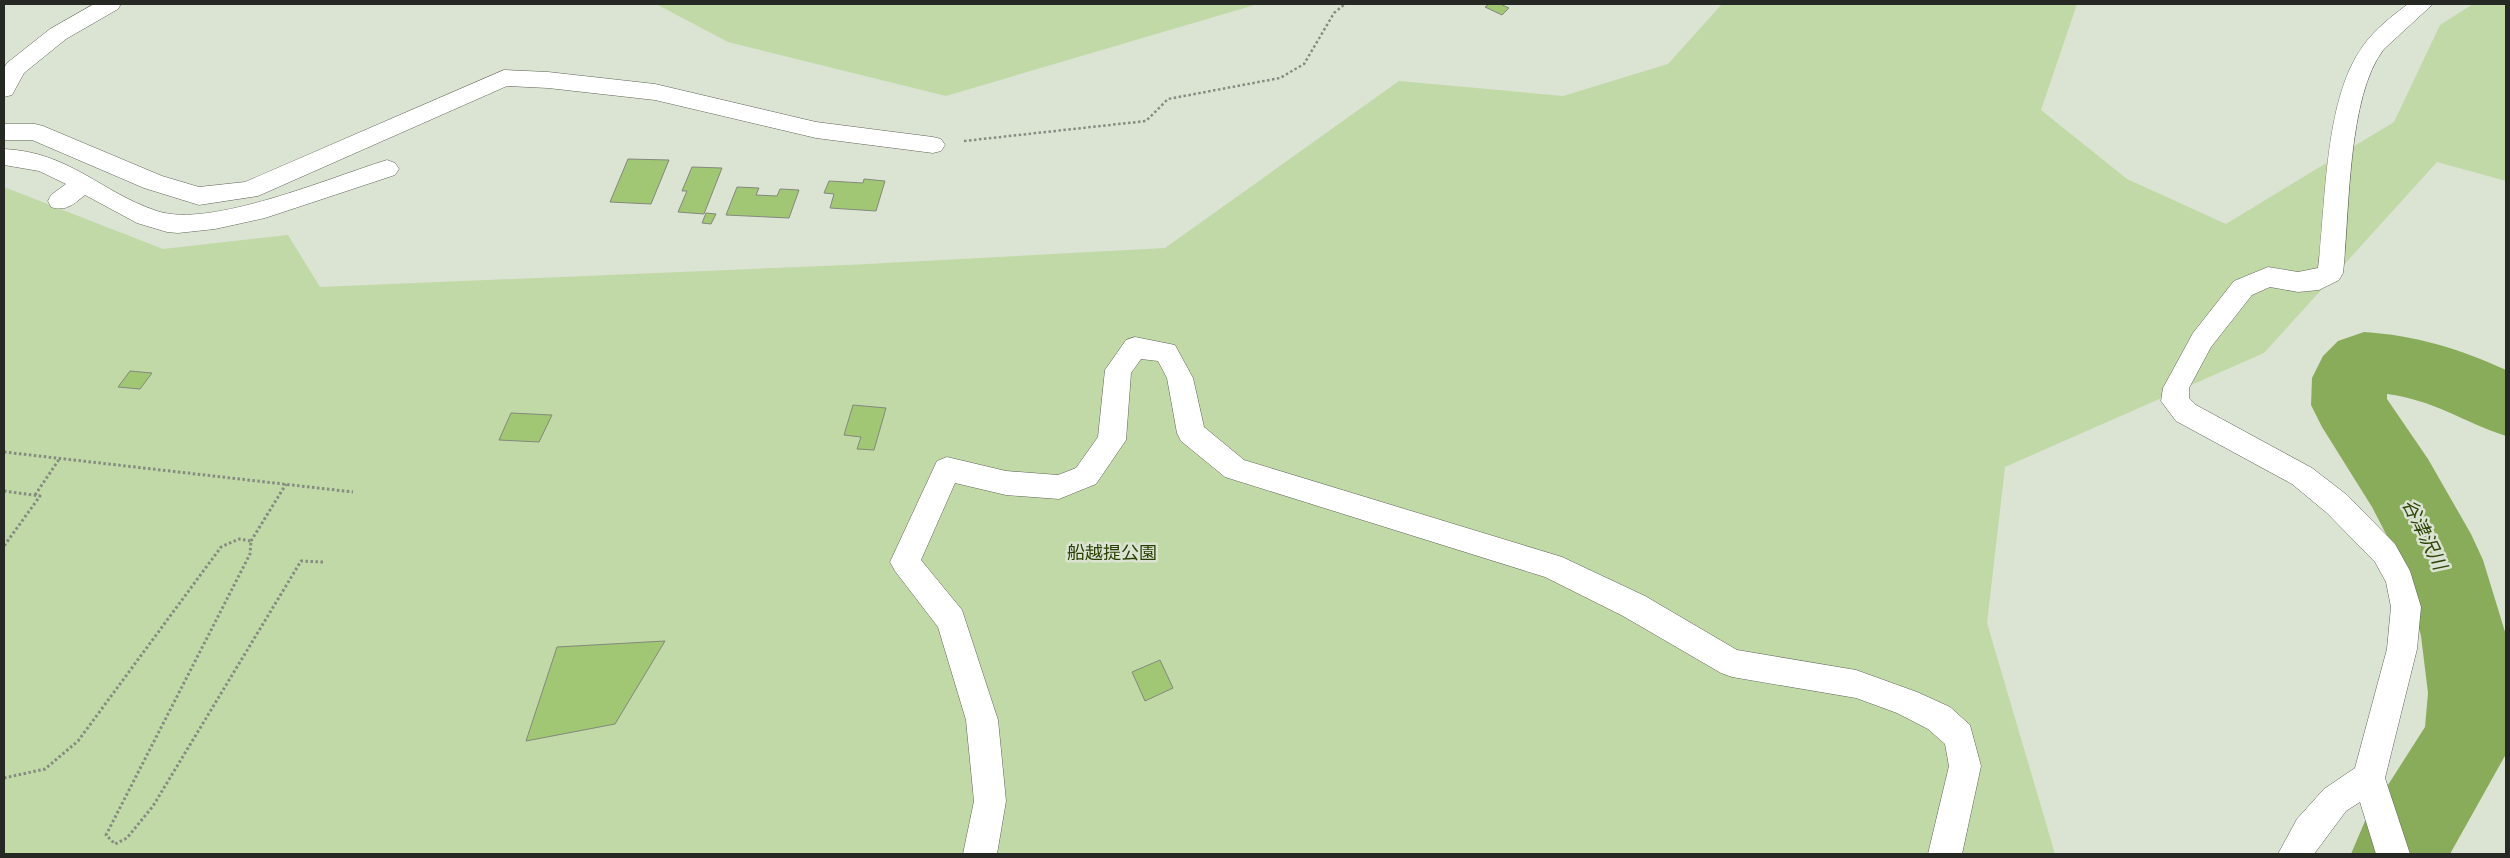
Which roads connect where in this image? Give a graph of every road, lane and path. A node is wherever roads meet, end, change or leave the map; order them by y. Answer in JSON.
{"nodes":[{"id":1,"x":110,"y":4,"type":"edge"},
{"id":2,"x":1345,"y":4,"type":"edge"},
{"id":3,"x":2422,"y":4,"type":"edge"},
{"id":4,"x":4,"y":89,"type":"edge"},
{"id":5,"x":4,"y":132,"type":"edge"},
{"id":6,"x":933,"y":145,"type":"joint"},
{"id":7,"x":4,"y":157,"type":"edge"},
{"id":8,"x":387,"y":169,"type":"dead end"},
{"id":9,"x":84,"y":184,"type":"junction"},
{"id":10,"x":60,"y":201,"type":"dead end"},
{"id":11,"x":4,"y":452,"type":"edge"},
{"id":12,"x":60,"y":458,"type":"junction"},
{"id":13,"x":286,"y":484,"type":"junction"},
{"id":14,"x":4,"y":491,"type":"edge"},
{"id":15,"x":353,"y":492,"type":"dead end"},
{"id":16,"x":34,"y":496,"type":"junction"},
{"id":17,"x":251,"y":541,"type":"junction"},
{"id":18,"x":4,"y":546,"type":"edge"},
{"id":19,"x":323,"y":562,"type":"dead end"},
{"id":20,"x":4,"y":778,"type":"edge"},
{"id":21,"x":2369,"y":778,"type":"junction"},
{"id":22,"x":980,"y":854,"type":"edge"},
{"id":23,"x":1945,"y":854,"type":"edge"},
{"id":24,"x":2295,"y":854,"type":"edge"},
{"id":25,"x":2393,"y":854,"type":"edge"}],
"edges":[{"from":1,"to":4,"type":"street"},
{"from":2,"to":6,"type":"path"},
{"from":3,"to":21,"type":"street"},
{"from":5,"to":6,"type":"street"},
{"from":7,"to":9,"type":"street"},
{"from":8,"to":9,"type":"street"},
{"from":9,"to":10,"type":"street"},
{"from":11,"to":12,"type":"path"},
{"from":12,"to":13,"type":"path"},
{"from":12,"to":16,"type":"path"},
{"from":13,"to":15,"type":"path"},
{"from":13,"to":17,"type":"path"},
{"from":14,"to":16,"type":"path"},
{"from":16,"to":18,"type":"path"},
{"from":17,"to":19,"type":"path"},
{"from":17,"to":20,"type":"path"},
{"from":21,"to":24,"type":"street"},
{"from":21,"to":25,"type":"street"},
{"from":22,"to":23,"type":"street"}]}
